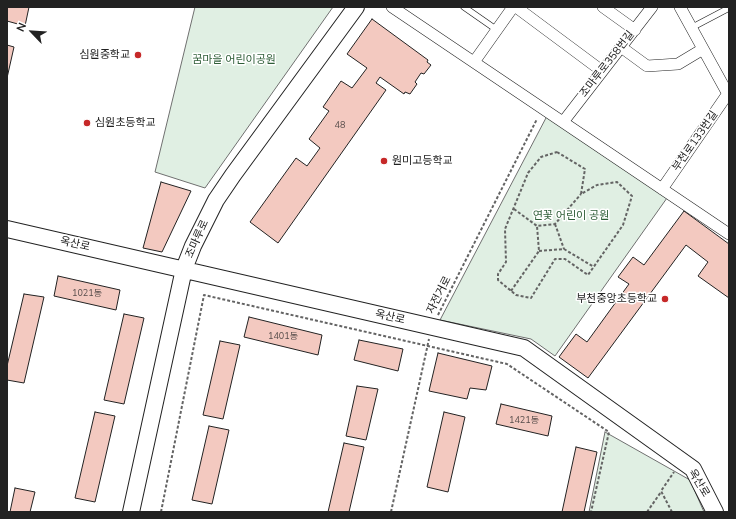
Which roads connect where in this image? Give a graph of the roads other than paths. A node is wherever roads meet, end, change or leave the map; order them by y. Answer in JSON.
{"nodes":[{"id":1,"x":356,"y":7,"type":"edge"},
{"id":2,"x":392,"y":7,"type":"edge"},
{"id":3,"x":464,"y":7,"type":"edge"},
{"id":4,"x":513,"y":7,"type":"edge"},
{"id":5,"x":516,"y":7,"type":"edge"},
{"id":6,"x":602,"y":7,"type":"edge"},
{"id":7,"x":652,"y":7,"type":"edge"},
{"id":8,"x":680,"y":7,"type":"edge"},
{"id":9,"x":729,"y":8,"type":"edge"},
{"id":10,"x":691,"y":28,"type":"junction"},
{"id":11,"x":497,"y":30,"type":"junction"},
{"id":12,"x":635,"y":30,"type":"junction"},
{"id":13,"x":621,"y":47,"type":"junction"},
{"id":14,"x":703,"y":49,"type":"junction"},
{"id":15,"x":474,"y":62,"type":"junction"},
{"id":16,"x":602,"y":71,"type":"junction"},
{"id":17,"x":729,"y":94,"type":"edge"},
{"id":18,"x":562,"y":122,"type":"junction"},
{"id":19,"x":662,"y":189,"type":"junction"},
{"id":20,"x":7,"y":229,"type":"edge"},
{"id":21,"x":729,"y":234,"type":"edge"},
{"id":22,"x":184,"y":269,"type":"junction"},
{"id":23,"x":131,"y":512,"type":"edge"},
{"id":24,"x":715,"y":512,"type":"edge"}],
"edges":[{"from":1,"to":22,"type":"street","name":"조마루로"},
{"from":2,"to":15,"type":"street"},
{"from":3,"to":11,"type":"lane"},
{"from":4,"to":11,"type":"street"},
{"from":5,"to":16,"type":"street"},
{"from":6,"to":12,"type":"street"},
{"from":7,"to":12,"type":"street","name":"조마루로358번길"},
{"from":8,"to":10,"type":"street"},
{"from":9,"to":10,"type":"lane"},
{"from":10,"to":14,"type":"street"},
{"from":11,"to":15,"type":"street"},
{"from":12,"to":13,"type":"street","name":"조마루로358번길"},
{"from":13,"to":14,"type":"street"},
{"from":13,"to":16,"type":"street","name":"조마루로358번길"},
{"from":14,"to":17,"type":"street"},
{"from":15,"to":18,"type":"street"},
{"from":16,"to":18,"type":"street","name":"조마루로358번길"},
{"from":17,"to":19,"type":"street","name":"부천로133번길"},
{"from":18,"to":19,"type":"street"},
{"from":19,"to":21,"type":"street"},
{"from":20,"to":22,"type":"street","name":"옥산로"},
{"from":22,"to":23,"type":"street","name":"조마루로"},
{"from":22,"to":24,"type":"street","name":"옥산로"}]}
